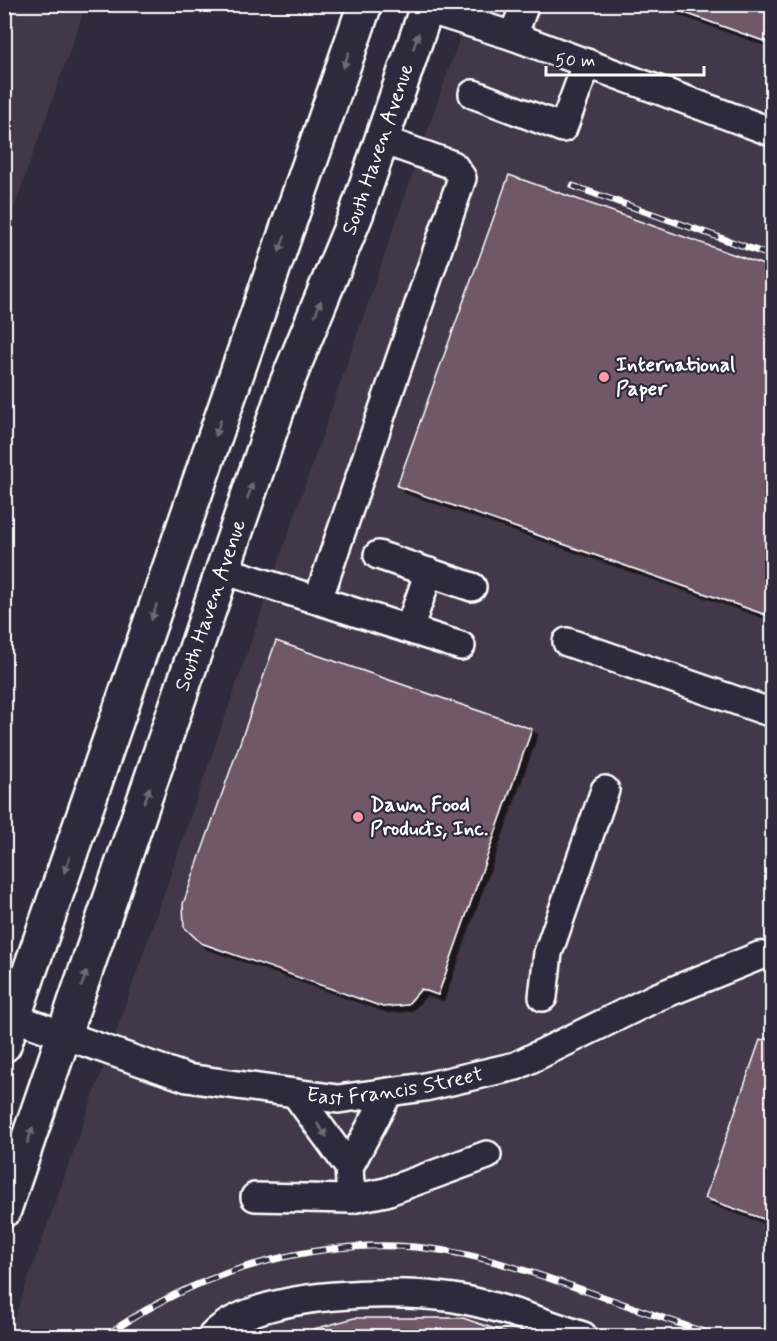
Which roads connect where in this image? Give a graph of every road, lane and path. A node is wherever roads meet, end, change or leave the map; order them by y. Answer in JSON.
{"nodes":[{"id":1,"x":365,"y":4,"type":"edge"},
{"id":2,"x":525,"y":4,"type":"edge"},
{"id":3,"x":428,"y":7,"type":"edge"},
{"id":4,"x":513,"y":36,"type":"junction"},
{"id":5,"x":586,"y":63,"type":"junction"},
{"id":6,"x":473,"y":94,"type":"dead end"},
{"id":7,"x":772,"y":132,"type":"edge"},
{"id":8,"x":382,"y":140,"type":"junction"},
{"id":9,"x":378,"y":555,"type":"dead end"},
{"id":10,"x":223,"y":570,"type":"junction"},
{"id":11,"x":429,"y":572,"type":"junction"},
{"id":12,"x":472,"y":587,"type":"dead end"},
{"id":13,"x":318,"y":600,"type":"junction"},
{"id":14,"x":409,"y":629,"type":"junction"},
{"id":15,"x":567,"y":642,"type":"dead end"},
{"id":16,"x":461,"y":646,"type":"dead end"},
{"id":17,"x":772,"y":713,"type":"edge"},
{"id":18,"x":604,"y":790,"type":"dead end"},
{"id":19,"x":772,"y":955,"type":"edge"},
{"id":20,"x":543,"y":997,"type":"dead end"},
{"id":21,"x":8,"y":1026,"type":"edge"},
{"id":22,"x":64,"y":1035,"type":"junction"},
{"id":23,"x":388,"y":1092,"type":"junction"},
{"id":24,"x":295,"y":1094,"type":"junction"},
{"id":25,"x":487,"y":1155,"type":"dead end"},
{"id":26,"x":348,"y":1167,"type":"junction"},
{"id":27,"x":255,"y":1197,"type":"dead end"},
{"id":28,"x":351,"y":1199,"type":"junction"},
{"id":29,"x":4,"y":1210,"type":"edge"},
{"id":30,"x":212,"y":1336,"type":"edge"},
{"id":31,"x":583,"y":1336,"type":"edge"}],
"edges":[{"from":1,"to":21,"type":"main road","one_way":true},
{"from":2,"to":4,"type":"street"},
{"from":3,"to":4,"type":"street"},
{"from":8,"to":3,"type":"main road","name":"South Haven Avenue","one_way":true},
{"from":4,"to":5,"type":"street"},
{"from":5,"to":6,"type":"street"},
{"from":5,"to":7,"type":"street"},
{"from":10,"to":8,"type":"main road","name":"South Haven Avenue","one_way":true},
{"from":8,"to":13,"type":"street"},
{"from":9,"to":11,"type":"street"},
{"from":10,"to":13,"type":"street"},
{"from":22,"to":10,"type":"main road","name":"South Haven Avenue","one_way":true},
{"from":11,"to":12,"type":"street"},
{"from":11,"to":14,"type":"street"},
{"from":13,"to":14,"type":"street"},
{"from":14,"to":16,"type":"street"},
{"from":15,"to":17,"type":"street"},
{"from":18,"to":20,"type":"street"},
{"from":19,"to":23,"type":"street","name":"East Francis Street"},
{"from":21,"to":22,"type":"street","name":"East Francis Street"},
{"from":22,"to":24,"type":"street","name":"East Francis Street"},
{"from":29,"to":22,"type":"main road","name":"South Haven Avenue","one_way":true},
{"from":23,"to":24,"type":"street","name":"East Francis Street"},
{"from":23,"to":26,"type":"street"},
{"from":24,"to":26,"type":"street","one_way":true},
{"from":25,"to":28,"type":"street"},
{"from":26,"to":28,"type":"street"},
{"from":27,"to":28,"type":"street"},
{"from":30,"to":31,"type":"street"}]}
